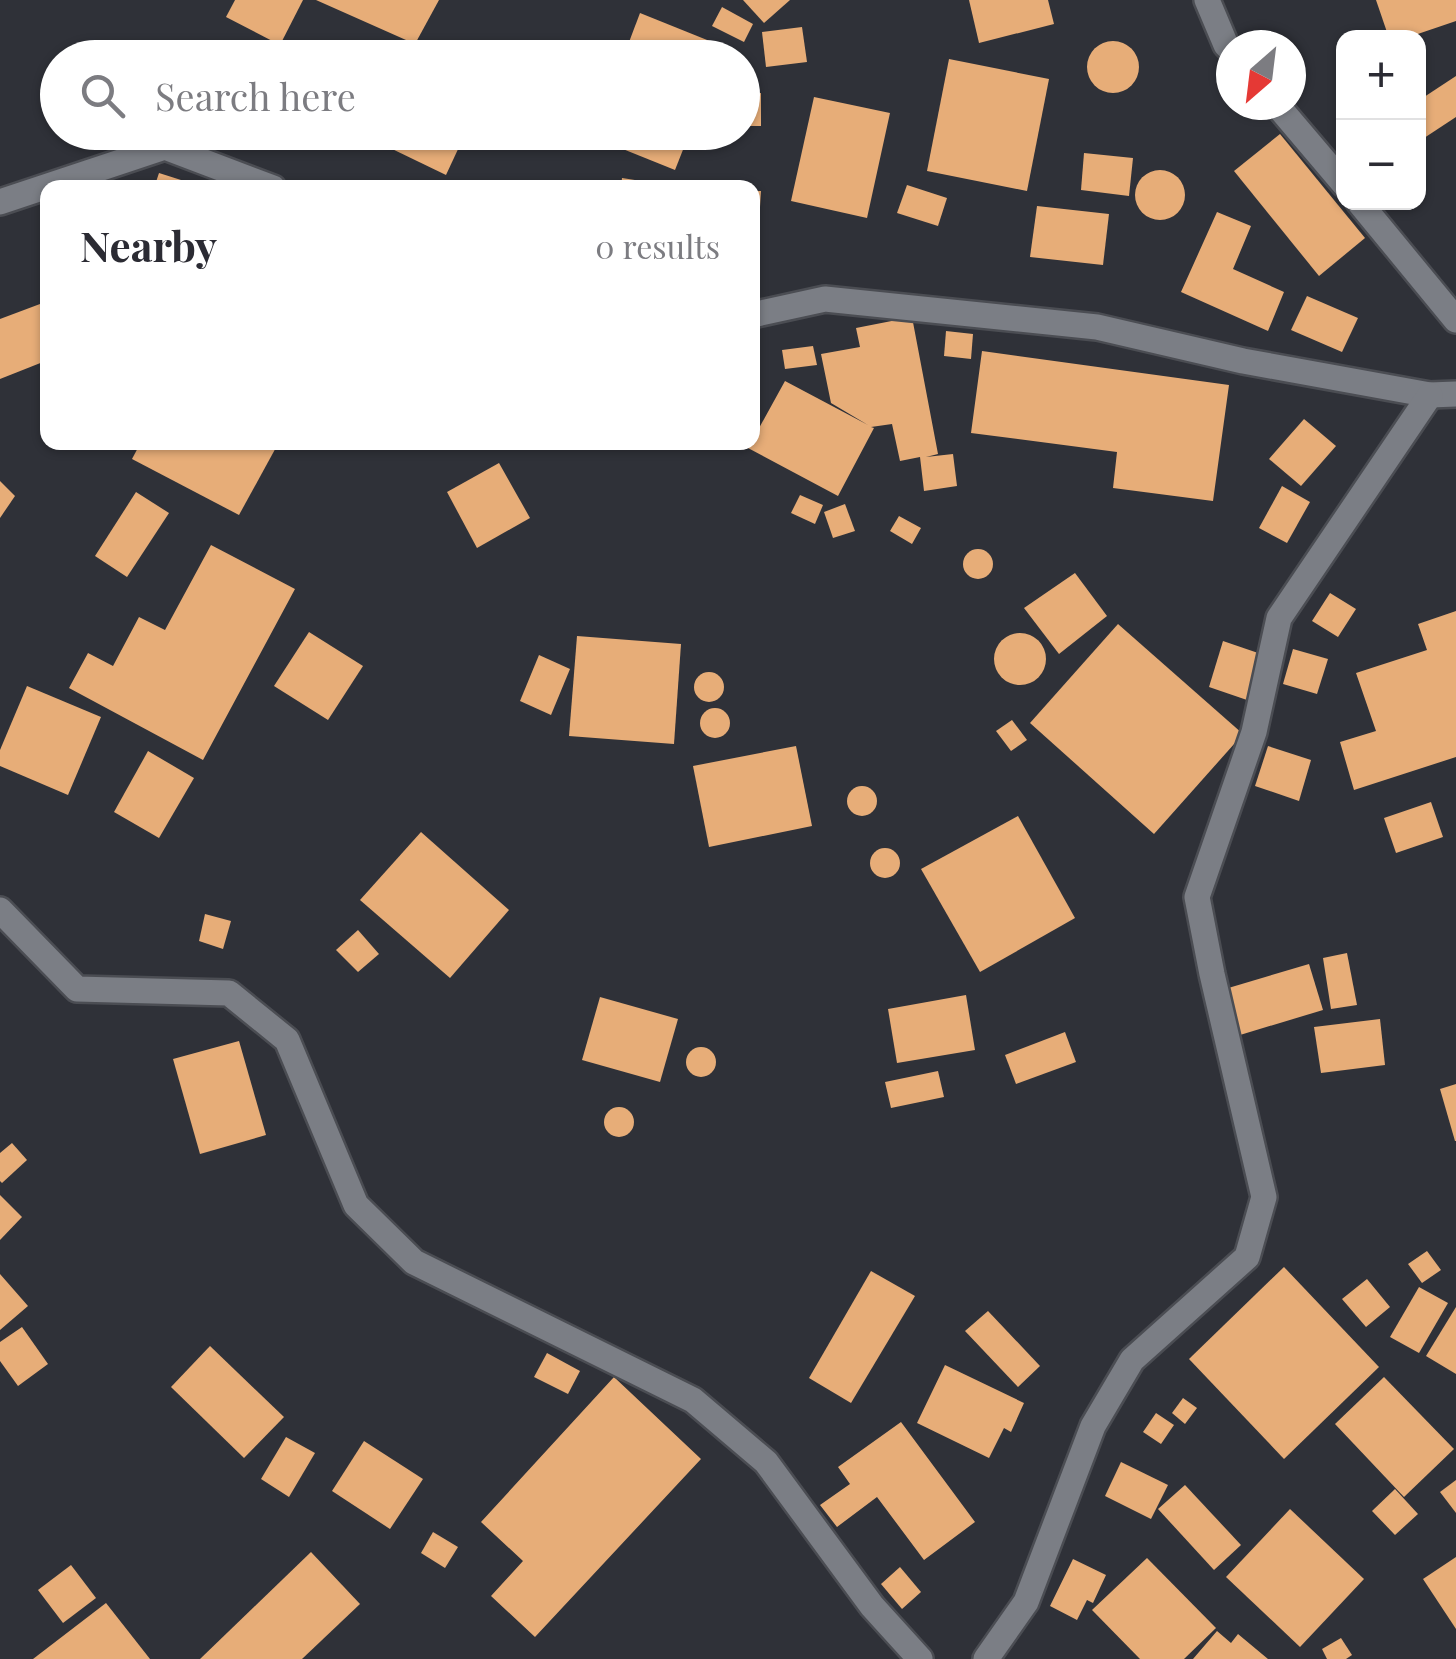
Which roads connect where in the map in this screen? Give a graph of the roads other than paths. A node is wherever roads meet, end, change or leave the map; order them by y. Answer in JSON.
{"nodes":[{"id":1,"x":1207,"y":0,"type":"edge"},
{"id":2,"x":1220,"y":30,"type":"edge"},
{"id":3,"x":1290,"y":120,"type":"edge"},
{"id":4,"x":156,"y":150,"type":"edge"},
{"id":5,"x":173,"y":150,"type":"edge"},
{"id":6,"x":1336,"y":175,"type":"edge"},
{"id":7,"x":66,"y":180,"type":"edge"},
{"id":8,"x":252,"y":180,"type":"edge"},
{"id":9,"x":40,"y":189,"type":"edge"},
{"id":10,"x":0,"y":202,"type":"edge"},
{"id":11,"x":1365,"y":210,"type":"edge"},
{"id":12,"x":760,"y":313,"type":"edge"},
{"id":13,"x":1456,"y":320,"type":"edge"},
{"id":14,"x":1456,"y":394,"type":"edge"},
{"id":15,"x":1430,"y":395,"type":"junction"},
{"id":16,"x":0,"y":910,"type":"edge"},
{"id":17,"x":920,"y":1659,"type":"edge"},
{"id":18,"x":986,"y":1659,"type":"edge"}],
"edges":[{"from":1,"to":2,"type":"street"},
{"from":3,"to":6,"type":"street"},
{"from":4,"to":7,"type":"street"},
{"from":5,"to":8,"type":"street"},
{"from":9,"to":10,"type":"street"},
{"from":11,"to":13,"type":"street"},
{"from":12,"to":15,"type":"street"},
{"from":14,"to":15,"type":"street"},
{"from":15,"to":18,"type":"street"},
{"from":16,"to":17,"type":"street"}]}
